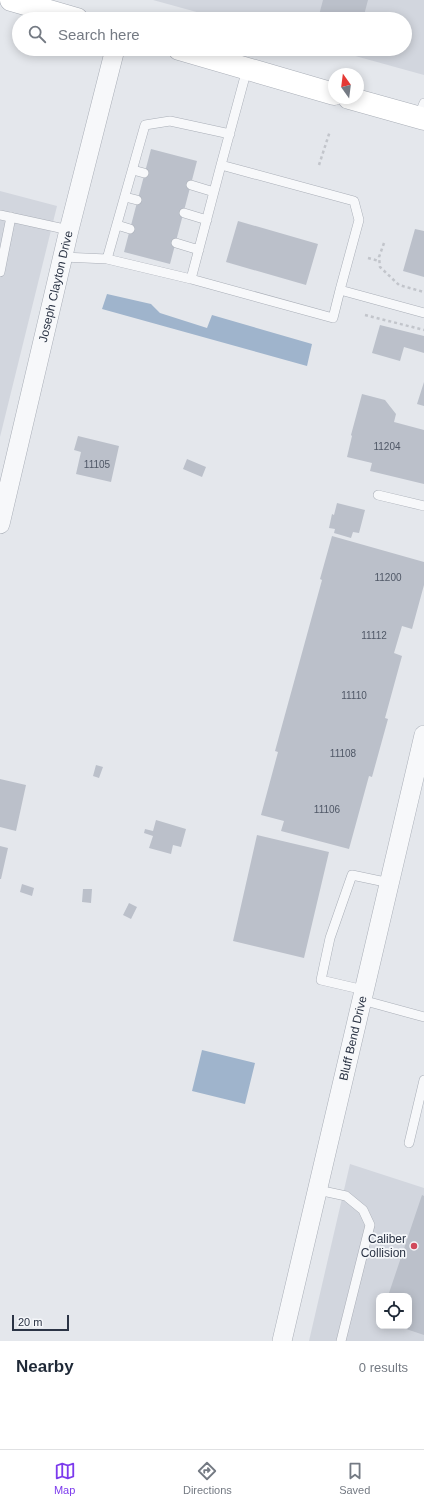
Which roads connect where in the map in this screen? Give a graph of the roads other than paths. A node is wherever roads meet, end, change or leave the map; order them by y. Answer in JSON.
{"nodes":[{"id":1,"x":11,"y":0,"type":"edge"},
{"id":2,"x":53,"y":12,"type":"edge"},
{"id":3,"x":113,"y":56,"type":"edge"},
{"id":4,"x":203,"y":56,"type":"edge"},
{"id":5,"x":247,"y":69,"type":"junction"},
{"id":6,"x":328,"y":92,"type":"edge"},
{"id":7,"x":364,"y":101,"type":"edge"},
{"id":8,"x":422,"y":113,"type":"edge"},
{"id":9,"x":230,"y":134,"type":"junction"},
{"id":10,"x":221,"y":165,"type":"junction"},
{"id":11,"x":133,"y":170,"type":"junction"},
{"id":12,"x":144,"y":173,"type":"dead end"},
{"id":13,"x":191,"y":185,"type":"dead end"},
{"id":14,"x":214,"y":192,"type":"junction"},
{"id":15,"x":124,"y":197,"type":"junction"},
{"id":16,"x":137,"y":200,"type":"dead end"},
{"id":17,"x":184,"y":213,"type":"dead end"},
{"id":18,"x":0,"y":214,"type":"edge"},
{"id":19,"x":11,"y":217,"type":"junction"},
{"id":20,"x":207,"y":220,"type":"junction"},
{"id":21,"x":117,"y":225,"type":"junction"},
{"id":22,"x":130,"y":229,"type":"dead end"},
{"id":23,"x":69,"y":230,"type":"junction"},
{"id":24,"x":176,"y":243,"type":"dead end"},
{"id":25,"x":199,"y":250,"type":"junction"},
{"id":26,"x":62,"y":257,"type":"junction"},
{"id":27,"x":107,"y":259,"type":"junction"},
{"id":28,"x":0,"y":272,"type":"edge"},
{"id":29,"x":191,"y":279,"type":"junction"},
{"id":30,"x":340,"y":290,"type":"junction"},
{"id":31,"x":424,"y":313,"type":"edge"},
{"id":32,"x":378,"y":495,"type":"dead end"},
{"id":33,"x":424,"y":506,"type":"edge"},
{"id":34,"x":0,"y":524,"type":"edge"},
{"id":35,"x":424,"y":735,"type":"edge"},
{"id":36,"x":390,"y":883,"type":"junction"},
{"id":37,"x":363,"y":995,"type":"junction"},
{"id":38,"x":424,"y":1017,"type":"edge"},
{"id":39,"x":424,"y":1080,"type":"edge"},
{"id":40,"x":409,"y":1143,"type":"dead end"},
{"id":41,"x":318,"y":1190,"type":"junction"},
{"id":42,"x":282,"y":1341,"type":"edge"},
{"id":43,"x":341,"y":1341,"type":"edge"}],
"edges":[{"from":1,"to":2,"type":"main road"},
{"from":3,"to":23,"type":"street","name":"Joseph Clayton Drive"},
{"from":4,"to":5,"type":"main road"},
{"from":5,"to":6,"type":"main road"},
{"from":5,"to":9,"type":"lane"},
{"from":7,"to":8,"type":"main road"},
{"from":9,"to":10,"type":"lane"},
{"from":9,"to":11,"type":"lane"},
{"from":10,"to":14,"type":"lane"},
{"from":10,"to":30,"type":"lane"},
{"from":11,"to":12,"type":"lane"},
{"from":11,"to":15,"type":"lane"},
{"from":13,"to":14,"type":"lane"},
{"from":14,"to":20,"type":"lane"},
{"from":15,"to":16,"type":"lane"},
{"from":15,"to":21,"type":"lane"},
{"from":17,"to":20,"type":"lane"},
{"from":18,"to":19,"type":"lane"},
{"from":19,"to":23,"type":"lane"},
{"from":19,"to":28,"type":"lane"},
{"from":20,"to":25,"type":"lane"},
{"from":21,"to":22,"type":"lane"},
{"from":21,"to":27,"type":"lane"},
{"from":23,"to":26,"type":"street","name":"Joseph Clayton Drive"},
{"from":24,"to":25,"type":"lane"},
{"from":25,"to":29,"type":"lane"},
{"from":26,"to":27,"type":"lane"},
{"from":26,"to":34,"type":"street","name":"Joseph Clayton Drive"},
{"from":27,"to":29,"type":"lane"},
{"from":29,"to":30,"type":"lane"},
{"from":30,"to":31,"type":"lane"},
{"from":32,"to":33,"type":"lane"},
{"from":35,"to":36,"type":"street","name":"Bluff Bend Drive"},
{"from":36,"to":37,"type":"street","name":"Bluff Bend Drive"},
{"from":36,"to":37,"type":"lane"},
{"from":37,"to":38,"type":"lane"},
{"from":37,"to":41,"type":"street","name":"Bluff Bend Drive"},
{"from":39,"to":40,"type":"lane"},
{"from":41,"to":42,"type":"street","name":"Bluff Bend Drive"},
{"from":41,"to":43,"type":"lane"}]}
